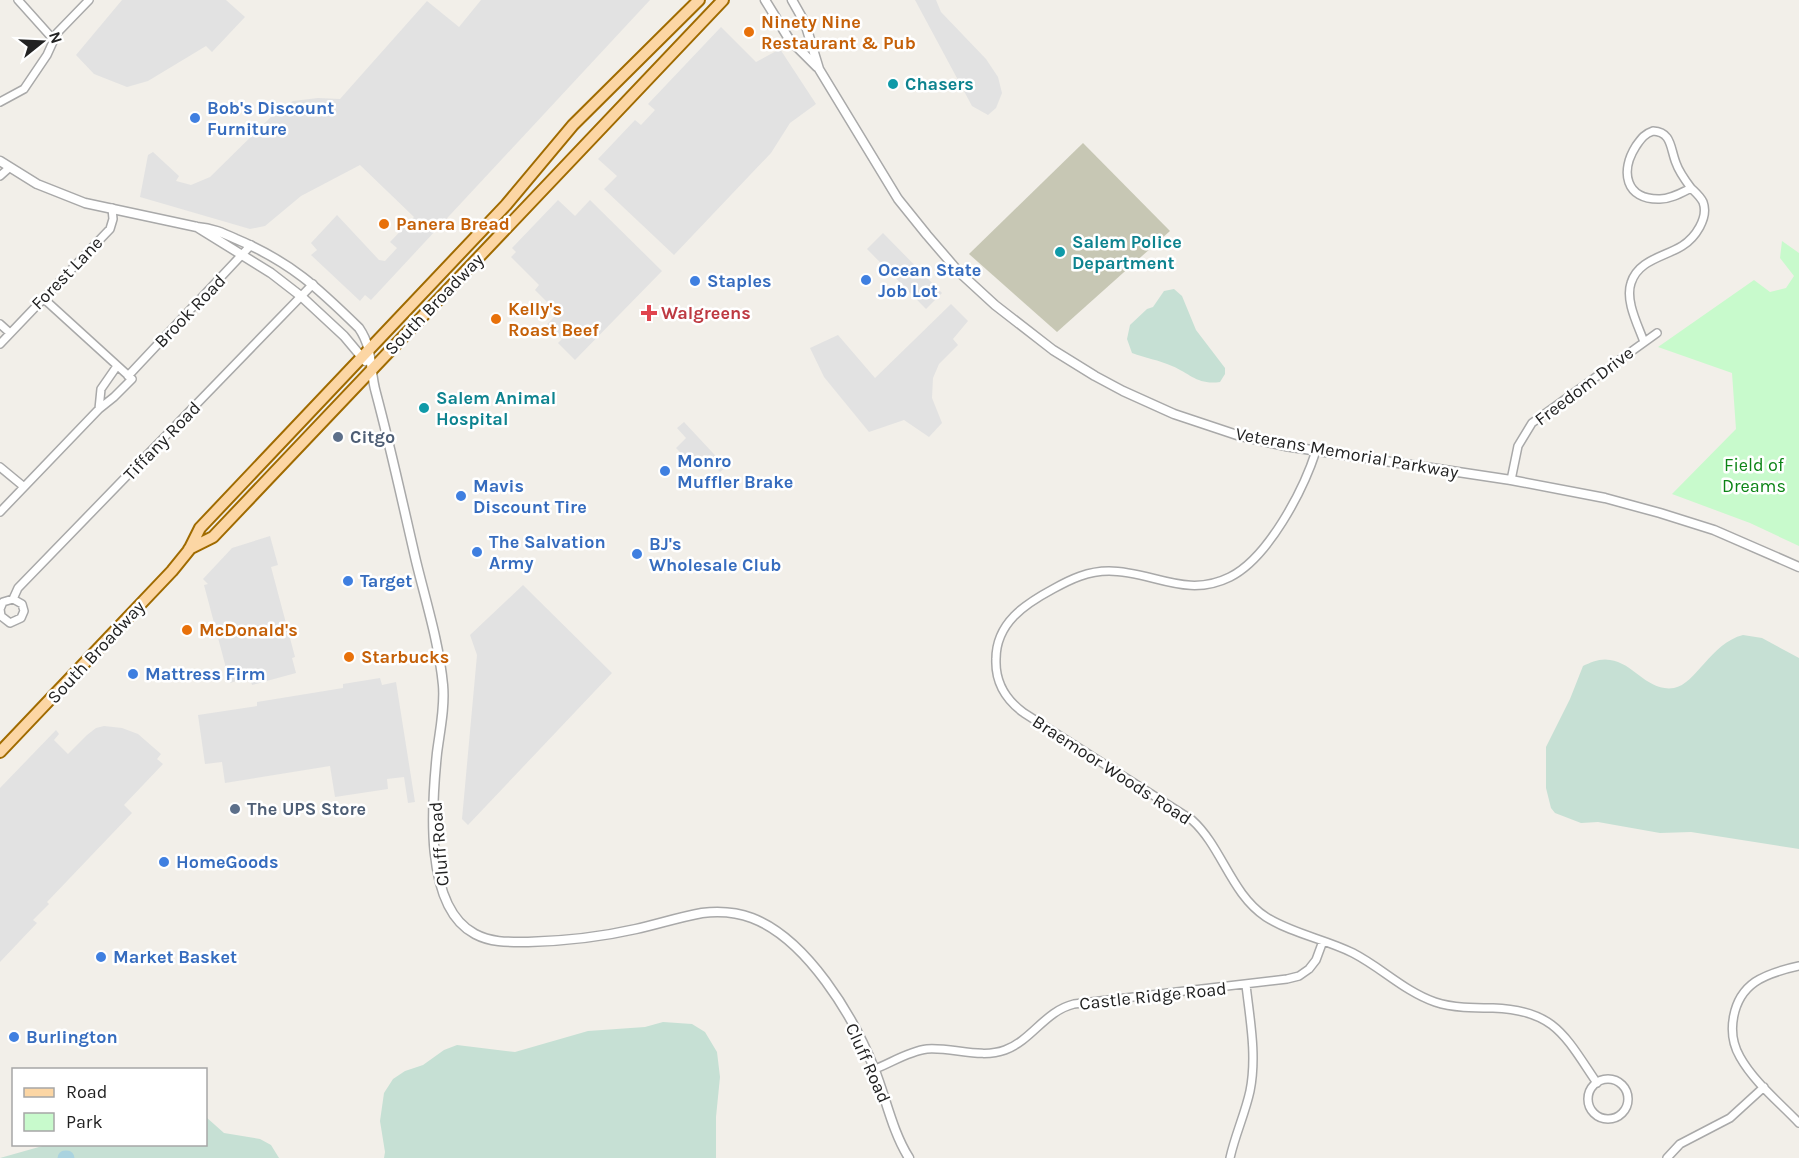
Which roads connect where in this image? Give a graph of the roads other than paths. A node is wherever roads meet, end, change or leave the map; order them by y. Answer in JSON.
{"nodes":[{"id":1,"x":18,"y":0,"type":"edge"},
{"id":2,"x":89,"y":0,"type":"edge"},
{"id":3,"x":699,"y":0,"type":"edge"},
{"id":4,"x":723,"y":0,"type":"edge"},
{"id":5,"x":765,"y":0,"type":"edge"},
{"id":6,"x":792,"y":0,"type":"edge"},
{"id":7,"x":53,"y":39,"type":"junction"},
{"id":8,"x":819,"y":69,"type":"junction"},
{"id":9,"x":0,"y":102,"type":"edge"},
{"id":10,"x":0,"y":161,"type":"edge"},
{"id":11,"x":9,"y":168,"type":"junction"},
{"id":12,"x":0,"y":176,"type":"edge"},
{"id":13,"x":1691,"y":188,"type":"junction"},
{"id":14,"x":112,"y":208,"type":"junction"},
{"id":15,"x":197,"y":227,"type":"junction"},
{"id":16,"x":251,"y":245,"type":"junction"},
{"id":17,"x":242,"y":256,"type":"junction"},
{"id":18,"x":313,"y":284,"type":"junction"},
{"id":19,"x":302,"y":297,"type":"junction"},
{"id":20,"x":43,"y":298,"type":"junction"},
{"id":21,"x":0,"y":324,"type":"edge"},
{"id":22,"x":10,"y":333,"type":"junction"},
{"id":23,"x":1657,"y":333,"type":"dead end"},
{"id":24,"x":1644,"y":342,"type":"junction"},
{"id":25,"x":0,"y":344,"type":"edge"},
{"id":26,"x":365,"y":353,"type":"junction"},
{"id":27,"x":117,"y":366,"type":"junction"},
{"id":28,"x":372,"y":368,"type":"junction"},
{"id":29,"x":130,"y":378,"type":"junction"},
{"id":30,"x":99,"y":409,"type":"junction"},
{"id":31,"x":1316,"y":451,"type":"junction"},
{"id":32,"x":0,"y":467,"type":"edge"},
{"id":33,"x":1511,"y":480,"type":"junction"},
{"id":34,"x":23,"y":486,"type":"junction"},
{"id":35,"x":0,"y":512,"type":"edge"},
{"id":36,"x":189,"y":550,"type":"junction"},
{"id":37,"x":1799,"y":567,"type":"edge"},
{"id":38,"x":13,"y":599,"type":"dead end"},
{"id":39,"x":0,"y":752,"type":"edge"},
{"id":40,"x":1323,"y":941,"type":"junction"},
{"id":41,"x":1799,"y":966,"type":"edge"},
{"id":42,"x":1246,"y":986,"type":"junction"},
{"id":43,"x":875,"y":1070,"type":"junction"},
{"id":44,"x":1597,"y":1083,"type":"junction"},
{"id":45,"x":1764,"y":1087,"type":"junction"},
{"id":46,"x":1799,"y":1123,"type":"edge"},
{"id":47,"x":909,"y":1158,"type":"edge"},
{"id":48,"x":1230,"y":1158,"type":"edge"},
{"id":49,"x":1667,"y":1158,"type":"edge"}],
"edges":[{"from":1,"to":7,"type":"street"},
{"from":2,"to":7,"type":"street"},
{"from":3,"to":26,"type":"main road","name":"South Broadway"},
{"from":4,"to":28,"type":"main road","name":"South Broadway"},
{"from":5,"to":8,"type":"street","name":"Veterans Memorial Parkway"},
{"from":6,"to":8,"type":"street","name":"Veterans Memorial Parkway"},
{"from":7,"to":9,"type":"street"},
{"from":8,"to":31,"type":"street","name":"Veterans Memorial Parkway"},
{"from":10,"to":11,"type":"street"},
{"from":11,"to":12,"type":"street"},
{"from":11,"to":14,"type":"street"},
{"from":13,"to":13,"type":"street"},
{"from":13,"to":24,"type":"street"},
{"from":14,"to":15,"type":"street"},
{"from":14,"to":20,"type":"street","name":"Forest Lane"},
{"from":15,"to":16,"type":"street"},
{"from":15,"to":17,"type":"street"},
{"from":16,"to":17,"type":"street","name":"Brook Road"},
{"from":16,"to":18,"type":"street"},
{"from":17,"to":19,"type":"street"},
{"from":17,"to":29,"type":"street","name":"Brook Road"},
{"from":18,"to":19,"type":"street","name":"Tiffany Road"},
{"from":18,"to":26,"type":"street"},
{"from":19,"to":26,"type":"street"},
{"from":19,"to":38,"type":"street","name":"Tiffany Road"},
{"from":20,"to":22,"type":"street","name":"Forest Lane"},
{"from":20,"to":27,"type":"street"},
{"from":21,"to":22,"type":"street"},
{"from":22,"to":25,"type":"street","name":"Forest Lane"},
{"from":23,"to":24,"type":"street","name":"Freedom Drive"},
{"from":24,"to":33,"type":"street","name":"Freedom Drive"},
{"from":26,"to":28,"type":"street","name":"Cluff Road"},
{"from":26,"to":36,"type":"main road","name":"South Broadway"},
{"from":27,"to":29,"type":"street"},
{"from":27,"to":30,"type":"street"},
{"from":28,"to":36,"type":"main road","name":"South Broadway"},
{"from":28,"to":43,"type":"street","name":"Cluff Road"},
{"from":29,"to":30,"type":"street","name":"Brook Road"},
{"from":30,"to":34,"type":"street","name":"Brook Road"},
{"from":31,"to":33,"type":"street","name":"Veterans Memorial Parkway"},
{"from":31,"to":40,"type":"street","name":"Braemoor Woods Road"},
{"from":32,"to":34,"type":"street"},
{"from":33,"to":37,"type":"street","name":"Veterans Memorial Parkway"},
{"from":34,"to":35,"type":"street","name":"Brook Road"},
{"from":36,"to":39,"type":"main road","name":"South Broadway"},
{"from":40,"to":42,"type":"street","name":"Castle Ridge Road"},
{"from":40,"to":44,"type":"street","name":"Braemoor Woods Road"},
{"from":41,"to":45,"type":"street"},
{"from":42,"to":43,"type":"street","name":"Castle Ridge Road"},
{"from":42,"to":48,"type":"street"},
{"from":43,"to":47,"type":"street","name":"Cluff Road"},
{"from":44,"to":44,"type":"street"},
{"from":45,"to":46,"type":"street"},
{"from":45,"to":49,"type":"street"}]}
